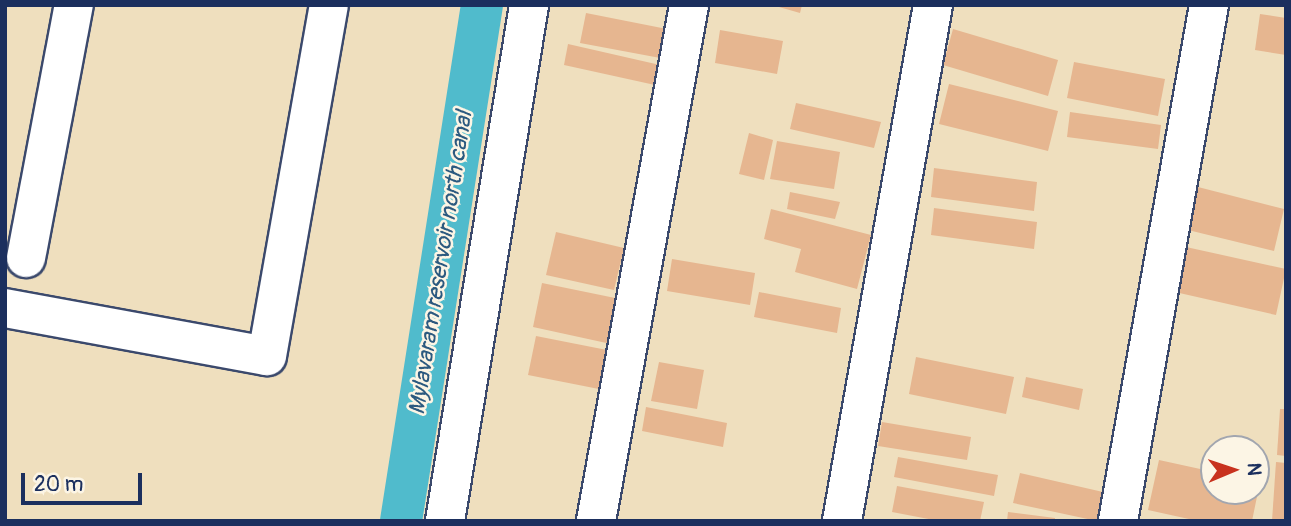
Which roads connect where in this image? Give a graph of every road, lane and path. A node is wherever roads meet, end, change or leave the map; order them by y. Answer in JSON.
{"nodes":[{"id":1,"x":74,"y":5,"type":"edge"},
{"id":2,"x":329,"y":5,"type":"edge"},
{"id":3,"x":529,"y":5,"type":"edge"},
{"id":4,"x":689,"y":5,"type":"edge"},
{"id":5,"x":933,"y":5,"type":"edge"},
{"id":6,"x":1209,"y":5,"type":"edge"},
{"id":7,"x":26,"y":258,"type":"dead end"},
{"id":8,"x":5,"y":308,"type":"edge"},
{"id":9,"x":445,"y":521,"type":"edge"},
{"id":10,"x":596,"y":521,"type":"edge"},
{"id":11,"x":842,"y":521,"type":"edge"},
{"id":12,"x":1118,"y":521,"type":"edge"}],
"edges":[{"from":1,"to":7,"type":"street"},
{"from":2,"to":8,"type":"street"},
{"from":3,"to":9,"type":"street"},
{"from":4,"to":10,"type":"street"},
{"from":5,"to":11,"type":"street"},
{"from":6,"to":12,"type":"street"}]}
